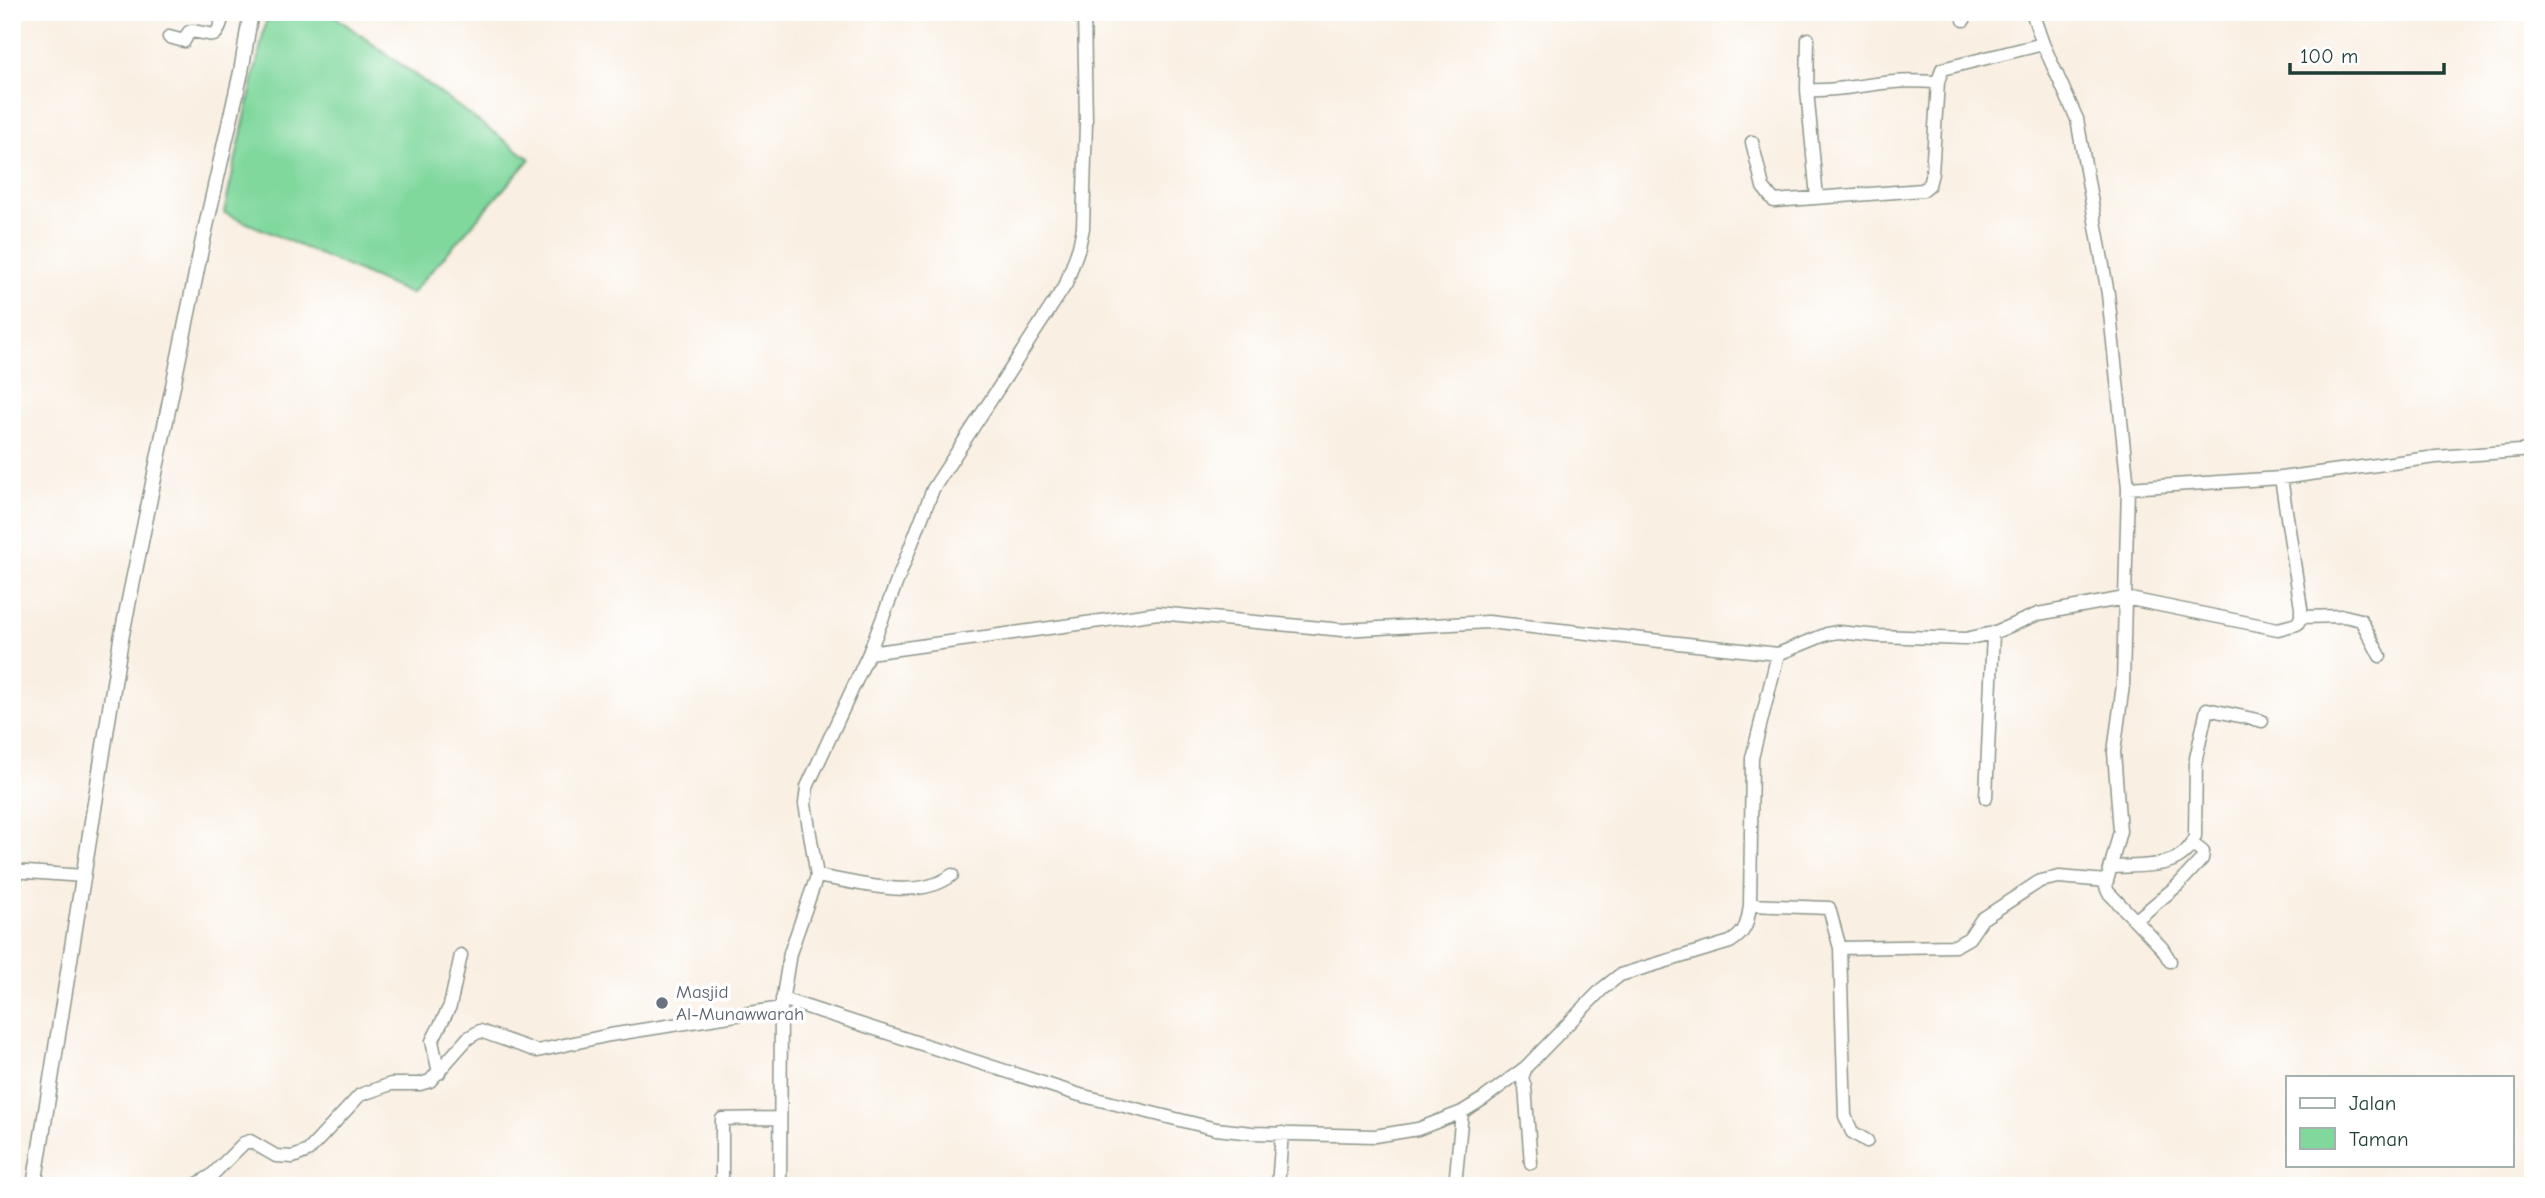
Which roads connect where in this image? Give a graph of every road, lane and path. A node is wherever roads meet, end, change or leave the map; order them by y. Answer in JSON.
{"nodes":[{"id":1,"x":1084,"y":12,"type":"edge"},
{"id":2,"x":2032,"y":12,"type":"edge"},
{"id":3,"x":251,"y":13,"type":"edge"},
{"id":4,"x":169,"y":37,"type":"dead end"},
{"id":5,"x":1808,"y":39,"type":"dead end"},
{"id":6,"x":2043,"y":44,"type":"junction"},
{"id":7,"x":1938,"y":82,"type":"junction"},
{"id":8,"x":1807,"y":90,"type":"junction"},
{"id":9,"x":1752,"y":142,"type":"dead end"},
{"id":10,"x":1817,"y":198,"type":"junction"},
{"id":11,"x":2533,"y":450,"type":"edge"},
{"id":12,"x":2281,"y":478,"type":"junction"},
{"id":13,"x":2128,"y":488,"type":"junction"},
{"id":14,"x":2125,"y":598,"type":"junction"},
{"id":15,"x":2301,"y":617,"type":"junction"},
{"id":16,"x":1993,"y":633,"type":"junction"},
{"id":17,"x":869,"y":653,"type":"junction"},
{"id":18,"x":1778,"y":654,"type":"junction"},
{"id":19,"x":2380,"y":656,"type":"dead end"},
{"id":20,"x":2262,"y":722,"type":"dead end"},
{"id":21,"x":1986,"y":798,"type":"dead end"},
{"id":22,"x":2193,"y":844,"type":"junction"},
{"id":23,"x":2112,"y":867,"type":"junction"},
{"id":24,"x":12,"y":870,"type":"edge"},
{"id":25,"x":952,"y":875,"type":"dead end"},
{"id":26,"x":84,"y":876,"type":"junction"},
{"id":27,"x":817,"y":876,"type":"junction"},
{"id":28,"x":2104,"y":881,"type":"junction"},
{"id":29,"x":1750,"y":905,"type":"junction"},
{"id":30,"x":2136,"y":920,"type":"junction"},
{"id":31,"x":1840,"y":948,"type":"junction"},
{"id":32,"x":461,"y":955,"type":"dead end"},
{"id":33,"x":2170,"y":961,"type":"dead end"},
{"id":34,"x":781,"y":1003,"type":"junction"},
{"id":35,"x":1526,"y":1067,"type":"junction"},
{"id":36,"x":439,"y":1073,"type":"junction"},
{"id":37,"x":1462,"y":1112,"type":"junction"},
{"id":38,"x":779,"y":1118,"type":"junction"},
{"id":39,"x":1282,"y":1133,"type":"junction"},
{"id":40,"x":1867,"y":1141,"type":"dead end"},
{"id":41,"x":1531,"y":1163,"type":"dead end"},
{"id":42,"x":34,"y":1186,"type":"edge"},
{"id":43,"x":194,"y":1186,"type":"edge"},
{"id":44,"x":722,"y":1186,"type":"edge"},
{"id":45,"x":779,"y":1186,"type":"edge"},
{"id":46,"x":1278,"y":1186,"type":"edge"},
{"id":47,"x":1455,"y":1186,"type":"edge"}],
"edges":[{"from":1,"to":17,"type":"street"},
{"from":2,"to":6,"type":"street"},
{"from":3,"to":4,"type":"street"},
{"from":3,"to":26,"type":"street"},
{"from":5,"to":8,"type":"street"},
{"from":6,"to":7,"type":"street"},
{"from":6,"to":13,"type":"street"},
{"from":7,"to":8,"type":"street"},
{"from":7,"to":10,"type":"street"},
{"from":8,"to":10,"type":"street"},
{"from":9,"to":10,"type":"street"},
{"from":11,"to":12,"type":"street"},
{"from":12,"to":13,"type":"street"},
{"from":12,"to":15,"type":"street"},
{"from":13,"to":14,"type":"street"},
{"from":14,"to":15,"type":"street"},
{"from":14,"to":16,"type":"street"},
{"from":14,"to":23,"type":"street"},
{"from":15,"to":19,"type":"street"},
{"from":16,"to":18,"type":"street"},
{"from":16,"to":21,"type":"street"},
{"from":17,"to":18,"type":"street"},
{"from":17,"to":27,"type":"street"},
{"from":18,"to":29,"type":"street"},
{"from":20,"to":22,"type":"street"},
{"from":22,"to":23,"type":"street"},
{"from":22,"to":30,"type":"street"},
{"from":23,"to":28,"type":"street"},
{"from":24,"to":26,"type":"street"},
{"from":25,"to":27,"type":"street"},
{"from":26,"to":42,"type":"street"},
{"from":27,"to":34,"type":"street"},
{"from":28,"to":30,"type":"street"},
{"from":28,"to":31,"type":"street"},
{"from":29,"to":31,"type":"street"},
{"from":29,"to":35,"type":"street"},
{"from":30,"to":33,"type":"street"},
{"from":31,"to":40,"type":"street"},
{"from":32,"to":36,"type":"street"},
{"from":34,"to":36,"type":"street"},
{"from":34,"to":38,"type":"street"},
{"from":34,"to":39,"type":"street"},
{"from":35,"to":37,"type":"street"},
{"from":35,"to":41,"type":"street"},
{"from":36,"to":43,"type":"street"},
{"from":37,"to":39,"type":"street"},
{"from":37,"to":47,"type":"street"},
{"from":38,"to":44,"type":"street"},
{"from":38,"to":45,"type":"street"},
{"from":39,"to":46,"type":"street"}]}
